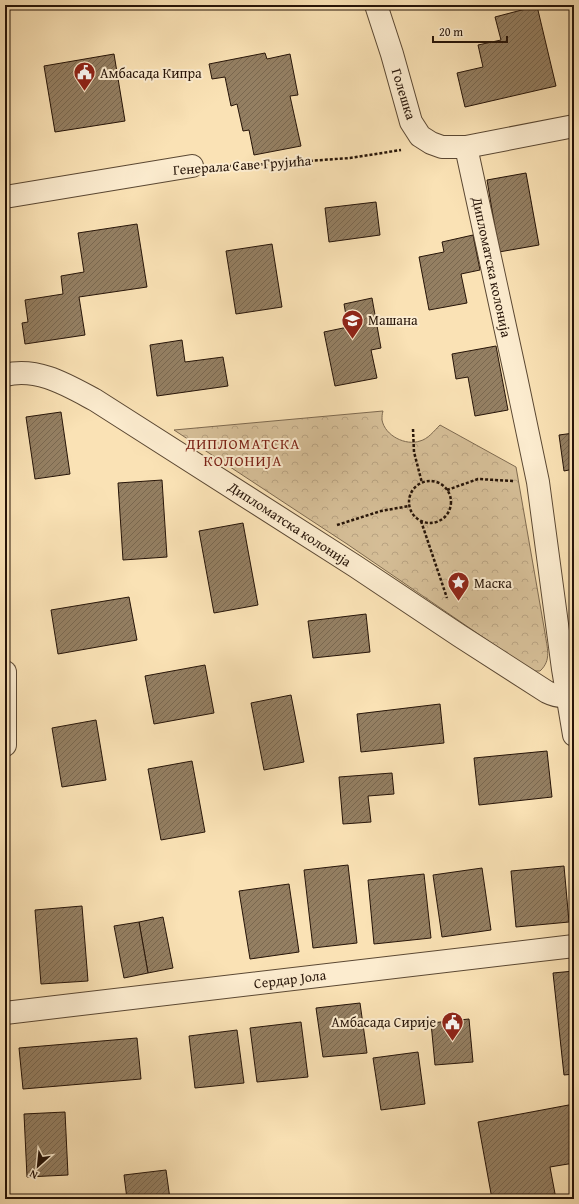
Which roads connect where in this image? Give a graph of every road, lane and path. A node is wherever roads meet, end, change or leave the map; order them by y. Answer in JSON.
{"nodes":[{"id":1,"x":376,"y":5,"type":"edge"},
{"id":2,"x":574,"y":126,"type":"edge"},
{"id":3,"x":431,"y":143,"type":"junction"},
{"id":4,"x":466,"y":147,"type":"junction"},
{"id":5,"x":192,"y":166,"type":"joint"},
{"id":6,"x":5,"y":197,"type":"edge"},
{"id":7,"x":5,"y":375,"type":"edge"},
{"id":8,"x":413,"y":429,"type":"dead end"},
{"id":9,"x":538,"y":482,"type":"junction"},
{"id":10,"x":422,"y":483,"type":"junction"},
{"id":11,"x":447,"y":490,"type":"junction"},
{"id":12,"x":409,"y":506,"type":"junction"},
{"id":13,"x":421,"y":521,"type":"junction"},
{"id":14,"x":301,"y":532,"type":"junction"},
{"id":15,"x":448,"y":600,"type":"dead end"},
{"id":16,"x":5,"y":672,"type":"edge"},
{"id":17,"x":568,"y":696,"type":"junction"},
{"id":18,"x":574,"y":735,"type":"edge"},
{"id":19,"x":5,"y":745,"type":"edge"},
{"id":20,"x":574,"y":946,"type":"edge"},
{"id":21,"x":5,"y":1013,"type":"edge"}],
"edges":[{"from":1,"to":3,"type":"street","name":"Голешка"},
{"from":2,"to":4,"type":"street"},
{"from":3,"to":4,"type":"street","name":"Голешка"},
{"from":3,"to":5,"type":"path","name":"Генерала Саве Грујића"},
{"from":4,"to":9,"type":"street","name":"Дипломатска колонија"},
{"from":5,"to":6,"type":"street","name":"Генерала Саве Грујића"},
{"from":7,"to":14,"type":"street","name":"Дипломатска колонија"},
{"from":8,"to":10,"type":"path"},
{"from":9,"to":11,"type":"path"},
{"from":9,"to":17,"type":"street","name":"Дипломатска колонија"},
{"from":10,"to":11,"type":"path"},
{"from":10,"to":12,"type":"path"},
{"from":11,"to":13,"type":"path"},
{"from":12,"to":13,"type":"path"},
{"from":12,"to":14,"type":"path"},
{"from":13,"to":15,"type":"path"},
{"from":14,"to":17,"type":"street","name":"Дипломатска колонија"},
{"from":16,"to":19,"type":"street"},
{"from":17,"to":18,"type":"street","name":"Дипломатска колонија"},
{"from":20,"to":21,"type":"street","name":"Сердар Јола"}]}
